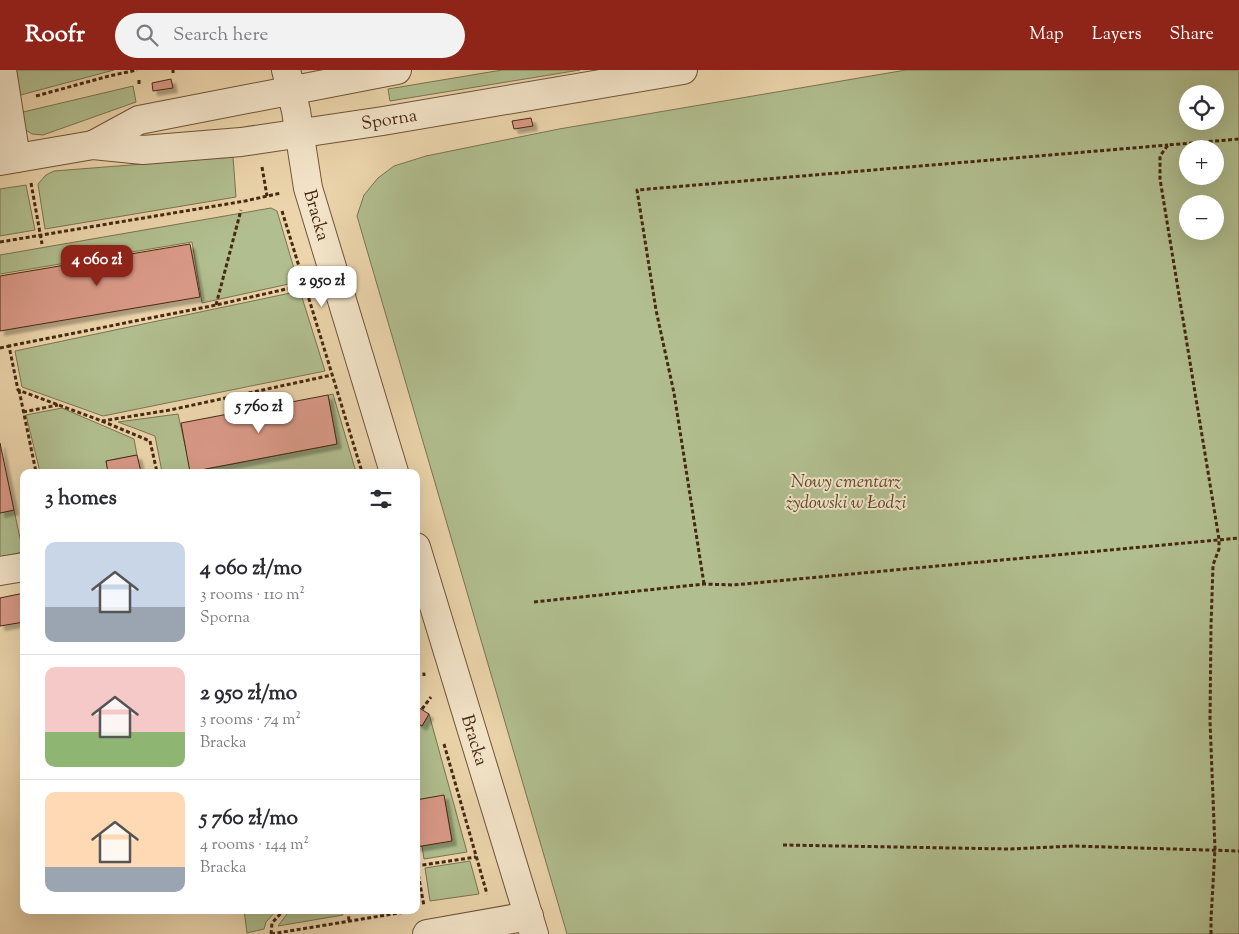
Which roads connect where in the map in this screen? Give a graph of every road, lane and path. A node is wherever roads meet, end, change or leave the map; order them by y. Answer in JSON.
{"nodes":[{"id":1,"x":2,"y":70,"type":"edge"},
{"id":2,"x":136,"y":70,"type":"edge"},
{"id":3,"x":397,"y":70,"type":"edge"},
{"id":4,"x":683,"y":70,"type":"edge"},
{"id":5,"x":289,"y":80,"type":"edge"},
{"id":6,"x":8,"y":104,"type":"junction"},
{"id":7,"x":300,"y":133,"type":"junction"},
{"id":8,"x":1239,"y":139,"type":"edge"},
{"id":9,"x":93,"y":145,"type":"junction"},
{"id":10,"x":1168,"y":145,"type":"junction"},
{"id":11,"x":14,"y":159,"type":"edge"},
{"id":12,"x":308,"y":188,"type":"junction"},
{"id":13,"x":241,"y":210,"type":"dead end"},
{"id":14,"x":282,"y":211,"type":"dead end"},
{"id":15,"x":41,"y":235,"type":"junction"},
{"id":16,"x":0,"y":242,"type":"edge"},
{"id":17,"x":42,"y":244,"type":"dead end"},
{"id":18,"x":304,"y":285,"type":"junction"},
{"id":19,"x":216,"y":304,"type":"junction"},
{"id":20,"x":9,"y":346,"type":"junction"},
{"id":21,"x":0,"y":348,"type":"edge"},
{"id":22,"x":332,"y":375,"type":"junction"},
{"id":23,"x":18,"y":390,"type":"junction"},
{"id":24,"x":59,"y":405,"type":"junction"},
{"id":25,"x":23,"y":412,"type":"junction"},
{"id":26,"x":102,"y":421,"type":"junction"},
{"id":27,"x":35,"y":469,"type":"edge"},
{"id":28,"x":156,"y":469,"type":"edge"},
{"id":29,"x":361,"y":469,"type":"edge"},
{"id":30,"x":393,"y":469,"type":"edge"},
{"id":31,"x":1239,"y":538,"type":"edge"},
{"id":32,"x":1219,"y":539,"type":"junction"},
{"id":33,"x":420,"y":560,"type":"edge"},
{"id":34,"x":20,"y":568,"type":"edge"},
{"id":35,"x":0,"y":571,"type":"edge"},
{"id":36,"x":704,"y":584,"type":"junction"},
{"id":37,"x":534,"y":602,"type":"dead end"},
{"id":38,"x":420,"y":675,"type":"edge"},
{"id":39,"x":426,"y":682,"type":"dead end"},
{"id":40,"x":428,"y":690,"type":"dead end"},
{"id":41,"x":431,"y":698,"type":"junction"},
{"id":42,"x":433,"y":707,"type":"dead end"},
{"id":43,"x":422,"y":710,"type":"dead end"},
{"id":44,"x":441,"y":735,"type":"dead end"},
{"id":45,"x":783,"y":844,"type":"dead end"},
{"id":46,"x":1215,"y":849,"type":"junction"},
{"id":47,"x":1239,"y":851,"type":"edge"},
{"id":48,"x":476,"y":857,"type":"junction"},
{"id":49,"x":420,"y":864,"type":"edge"},
{"id":50,"x":420,"y":887,"type":"edge"},
{"id":51,"x":489,"y":899,"type":"dead end"},
{"id":52,"x":280,"y":914,"type":"edge"},
{"id":53,"x":348,"y":914,"type":"edge"},
{"id":54,"x":391,"y":914,"type":"edge"},
{"id":55,"x":349,"y":921,"type":"junction"},
{"id":56,"x":426,"y":921,"type":"edge"},
{"id":57,"x":532,"y":925,"type":"edge"},
{"id":58,"x":271,"y":934,"type":"edge"},
{"id":59,"x":1212,"y":934,"type":"edge"}],
"edges":[{"from":1,"to":6,"type":"street"},
{"from":2,"to":6,"type":"path"},
{"from":3,"to":5,"type":"street","name":"Sporna"},
{"from":4,"to":7,"type":"street","name":"Sporna"},
{"from":5,"to":7,"type":"street","name":"Bracka"},
{"from":5,"to":9,"type":"street","name":"Sporna"},
{"from":6,"to":11,"type":"street"},
{"from":7,"to":9,"type":"street","name":"Sporna"},
{"from":7,"to":12,"type":"street","name":"Bracka"},
{"from":8,"to":10,"type":"path"},
{"from":9,"to":11,"type":"street","name":"Sporna"},
{"from":10,"to":32,"type":"path"},
{"from":10,"to":36,"type":"path"},
{"from":11,"to":15,"type":"path"},
{"from":12,"to":15,"type":"path"},
{"from":12,"to":30,"type":"street","name":"Bracka"},
{"from":13,"to":19,"type":"path"},
{"from":14,"to":18,"type":"path"},
{"from":15,"to":16,"type":"path"},
{"from":15,"to":17,"type":"path"},
{"from":18,"to":19,"type":"path"},
{"from":18,"to":22,"type":"path"},
{"from":19,"to":20,"type":"path"},
{"from":20,"to":21,"type":"path"},
{"from":20,"to":23,"type":"path"},
{"from":22,"to":26,"type":"path"},
{"from":22,"to":29,"type":"path"},
{"from":23,"to":24,"type":"path"},
{"from":23,"to":25,"type":"path"},
{"from":24,"to":25,"type":"path"},
{"from":24,"to":26,"type":"path"},
{"from":25,"to":27,"type":"path"},
{"from":26,"to":28,"type":"path"},
{"from":31,"to":32,"type":"path"},
{"from":32,"to":36,"type":"path"},
{"from":32,"to":46,"type":"path"},
{"from":33,"to":57,"type":"street","name":"Bracka"},
{"from":34,"to":35,"type":"street"},
{"from":36,"to":37,"type":"path"},
{"from":38,"to":39,"type":"path"},
{"from":40,"to":41,"type":"path"},
{"from":41,"to":42,"type":"path"},
{"from":41,"to":43,"type":"path"},
{"from":44,"to":48,"type":"path"},
{"from":45,"to":46,"type":"path"},
{"from":46,"to":47,"type":"path"},
{"from":46,"to":59,"type":"path"},
{"from":48,"to":49,"type":"path"},
{"from":48,"to":51,"type":"path"},
{"from":50,"to":56,"type":"path"},
{"from":52,"to":58,"type":"path"},
{"from":53,"to":55,"type":"path"},
{"from":54,"to":55,"type":"path"},
{"from":55,"to":58,"type":"path"},
{"from":56,"to":57,"type":"street"}]}
